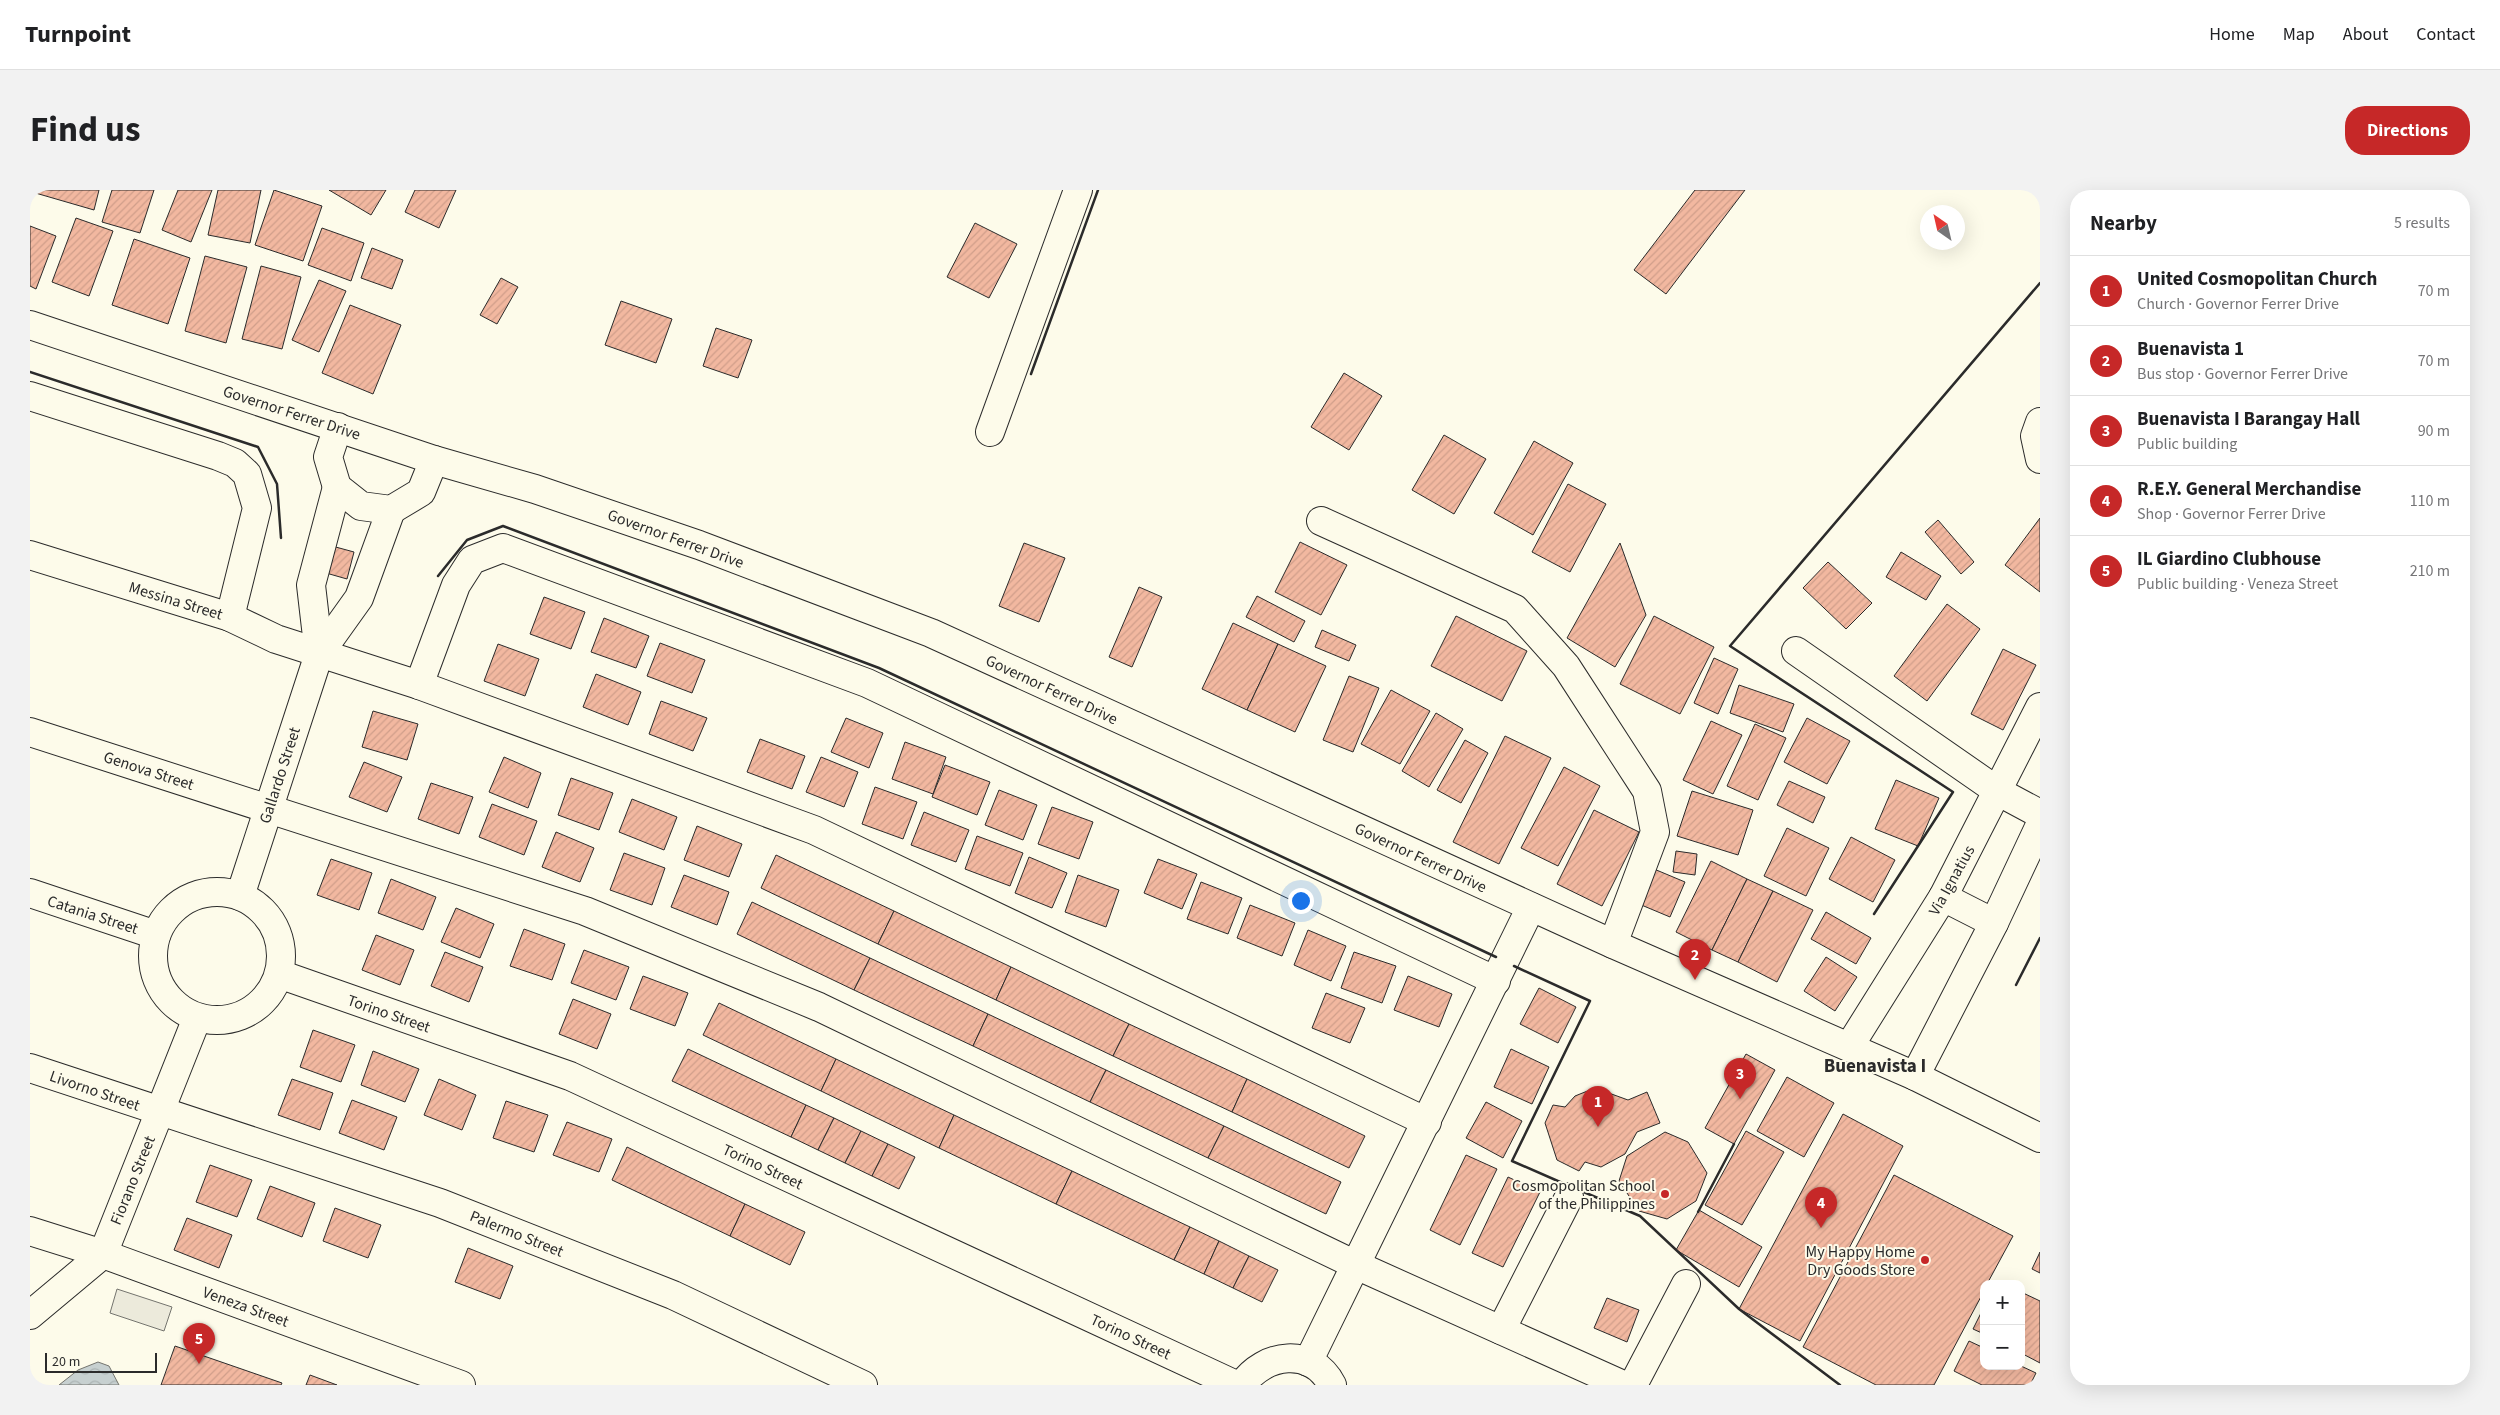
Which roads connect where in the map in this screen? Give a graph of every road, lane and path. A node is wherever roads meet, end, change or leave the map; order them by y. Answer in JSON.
{"nodes":[{"id":1,"x":1078,"y":190,"type":"edge"},
{"id":2,"x":30,"y":325,"type":"edge"},
{"id":3,"x":30,"y":396,"type":"edge"},
{"id":4,"x":2040,"y":422,"type":"edge"},
{"id":5,"x":338,"y":427,"type":"junction"},
{"id":6,"x":990,"y":432,"type":"dead end"},
{"id":7,"x":434,"y":460,"type":"junction"},
{"id":8,"x":2040,"y":460,"type":"edge"},
{"id":9,"x":337,"y":487,"type":"junction"},
{"id":10,"x":391,"y":510,"type":"junction"},
{"id":11,"x":1321,"y":521,"type":"dead end"},
{"id":12,"x":30,"y":555,"type":"edge"},
{"id":13,"x":230,"y":617,"type":"junction"},
{"id":14,"x":1796,"y":651,"type":"dead end"},
{"id":15,"x":319,"y":654,"type":"junction"},
{"id":16,"x":419,"y":685,"type":"junction"},
{"id":17,"x":2040,"y":707,"type":"edge"},
{"id":18,"x":30,"y":732,"type":"edge"},
{"id":19,"x":1998,"y":792,"type":"junction"},
{"id":20,"x":268,"y":809,"type":"junction"},
{"id":21,"x":2040,"y":814,"type":"edge"},
{"id":22,"x":2040,"y":825,"type":"edge"},
{"id":23,"x":30,"y":893,"type":"edge"},
{"id":24,"x":240,"y":896,"type":"junction"},
{"id":25,"x":1943,"y":897,"type":"junction"},
{"id":26,"x":1532,"y":907,"type":"junction"},
{"id":27,"x":1994,"y":923,"type":"junction"},
{"id":28,"x":156,"y":935,"type":"junction"},
{"id":29,"x":1613,"y":944,"type":"junction"},
{"id":30,"x":279,"y":974,"type":"junction"},
{"id":31,"x":1496,"y":980,"type":"junction"},
{"id":32,"x":197,"y":1018,"type":"junction"},
{"id":33,"x":1849,"y":1047,"type":"junction"},
{"id":34,"x":30,"y":1068,"type":"edge"},
{"id":35,"x":1915,"y":1076,"type":"junction"},
{"id":36,"x":159,"y":1112,"type":"junction"},
{"id":37,"x":1427,"y":1122,"type":"junction"},
{"id":38,"x":2040,"y":1138,"type":"edge"},
{"id":39,"x":1569,"y":1197,"type":"dead end"},
{"id":40,"x":30,"y":1230,"type":"edge"},
{"id":41,"x":103,"y":1254,"type":"junction"},
{"id":42,"x":1356,"y":1266,"type":"junction"},
{"id":43,"x":1686,"y":1284,"type":"dead end"},
{"id":44,"x":30,"y":1315,"type":"edge"},
{"id":45,"x":1501,"y":1330,"type":"junction"},
{"id":46,"x":1308,"y":1362,"type":"junction"},
{"id":47,"x":461,"y":1385,"type":"edge"},
{"id":48,"x":863,"y":1385,"type":"edge"},
{"id":49,"x":1236,"y":1385,"type":"edge"},
{"id":50,"x":1242,"y":1385,"type":"edge"},
{"id":51,"x":1332,"y":1385,"type":"edge"},
{"id":52,"x":1623,"y":1385,"type":"edge"},
{"id":53,"x":1633,"y":1385,"type":"edge"}],
"edges":[{"from":1,"to":6,"type":"street"},
{"from":2,"to":5,"type":"street","name":"Governor Ferrer Drive"},
{"from":3,"to":13,"type":"street"},
{"from":4,"to":8,"type":"street"},
{"from":5,"to":7,"type":"street","name":"Governor Ferrer Drive"},
{"from":5,"to":9,"type":"street"},
{"from":7,"to":10,"type":"street"},
{"from":7,"to":26,"type":"street","name":"Governor Ferrer Drive"},
{"from":9,"to":10,"type":"street"},
{"from":9,"to":15,"type":"street"},
{"from":10,"to":15,"type":"street"},
{"from":11,"to":29,"type":"street"},
{"from":12,"to":13,"type":"street","name":"Messina Street"},
{"from":13,"to":15,"type":"street","name":"Messina Street"},
{"from":14,"to":19,"type":"street"},
{"from":15,"to":16,"type":"street","name":"Messina Street"},
{"from":15,"to":20,"type":"street","name":"Gallardo Street"},
{"from":16,"to":31,"type":"street"},
{"from":16,"to":37,"type":"street","name":"Messina Street"},
{"from":17,"to":19,"type":"street","name":"Via Ignatius"},
{"from":18,"to":20,"type":"street","name":"Genova Street"},
{"from":19,"to":21,"type":"street"},
{"from":19,"to":25,"type":"street","name":"Via Ignatius"},
{"from":20,"to":24,"type":"street","name":"Gallardo Street"},
{"from":20,"to":42,"type":"street","name":"Genova Street"},
{"from":22,"to":27,"type":"street"},
{"from":23,"to":28,"type":"street","name":"Catania Street"},
{"from":24,"to":28,"type":"street"},
{"from":24,"to":30,"type":"street"},
{"from":25,"to":27,"type":"street"},
{"from":25,"to":33,"type":"street","name":"Via Ignatius"},
{"from":26,"to":29,"type":"street","name":"Governor Ferrer Drive"},
{"from":26,"to":31,"type":"street"},
{"from":27,"to":35,"type":"street"},
{"from":28,"to":32,"type":"street"},
{"from":29,"to":33,"type":"street","name":"Governor Ferrer Drive"},
{"from":30,"to":32,"type":"street"},
{"from":30,"to":49,"type":"street","name":"Torino Street"},
{"from":31,"to":37,"type":"street"},
{"from":32,"to":36,"type":"street","name":"Fiorano Street"},
{"from":33,"to":35,"type":"street","name":"Governor Ferrer Drive"},
{"from":34,"to":36,"type":"street","name":"Livorno Street"},
{"from":35,"to":38,"type":"street","name":"Governor Ferrer Drive"},
{"from":36,"to":41,"type":"street","name":"Fiorano Street"},
{"from":36,"to":48,"type":"street","name":"Palermo Street"},
{"from":37,"to":42,"type":"street"},
{"from":39,"to":45,"type":"street"},
{"from":40,"to":41,"type":"street","name":"Veneza Street"},
{"from":41,"to":44,"type":"street","name":"Fiorano Street"},
{"from":41,"to":47,"type":"street","name":"Veneza Street"},
{"from":42,"to":45,"type":"street","name":"Genova Street"},
{"from":42,"to":46,"type":"street"},
{"from":43,"to":53,"type":"street"},
{"from":45,"to":52,"type":"street","name":"Genova Street"},
{"from":46,"to":50,"type":"street"},
{"from":46,"to":51,"type":"street"}]}
